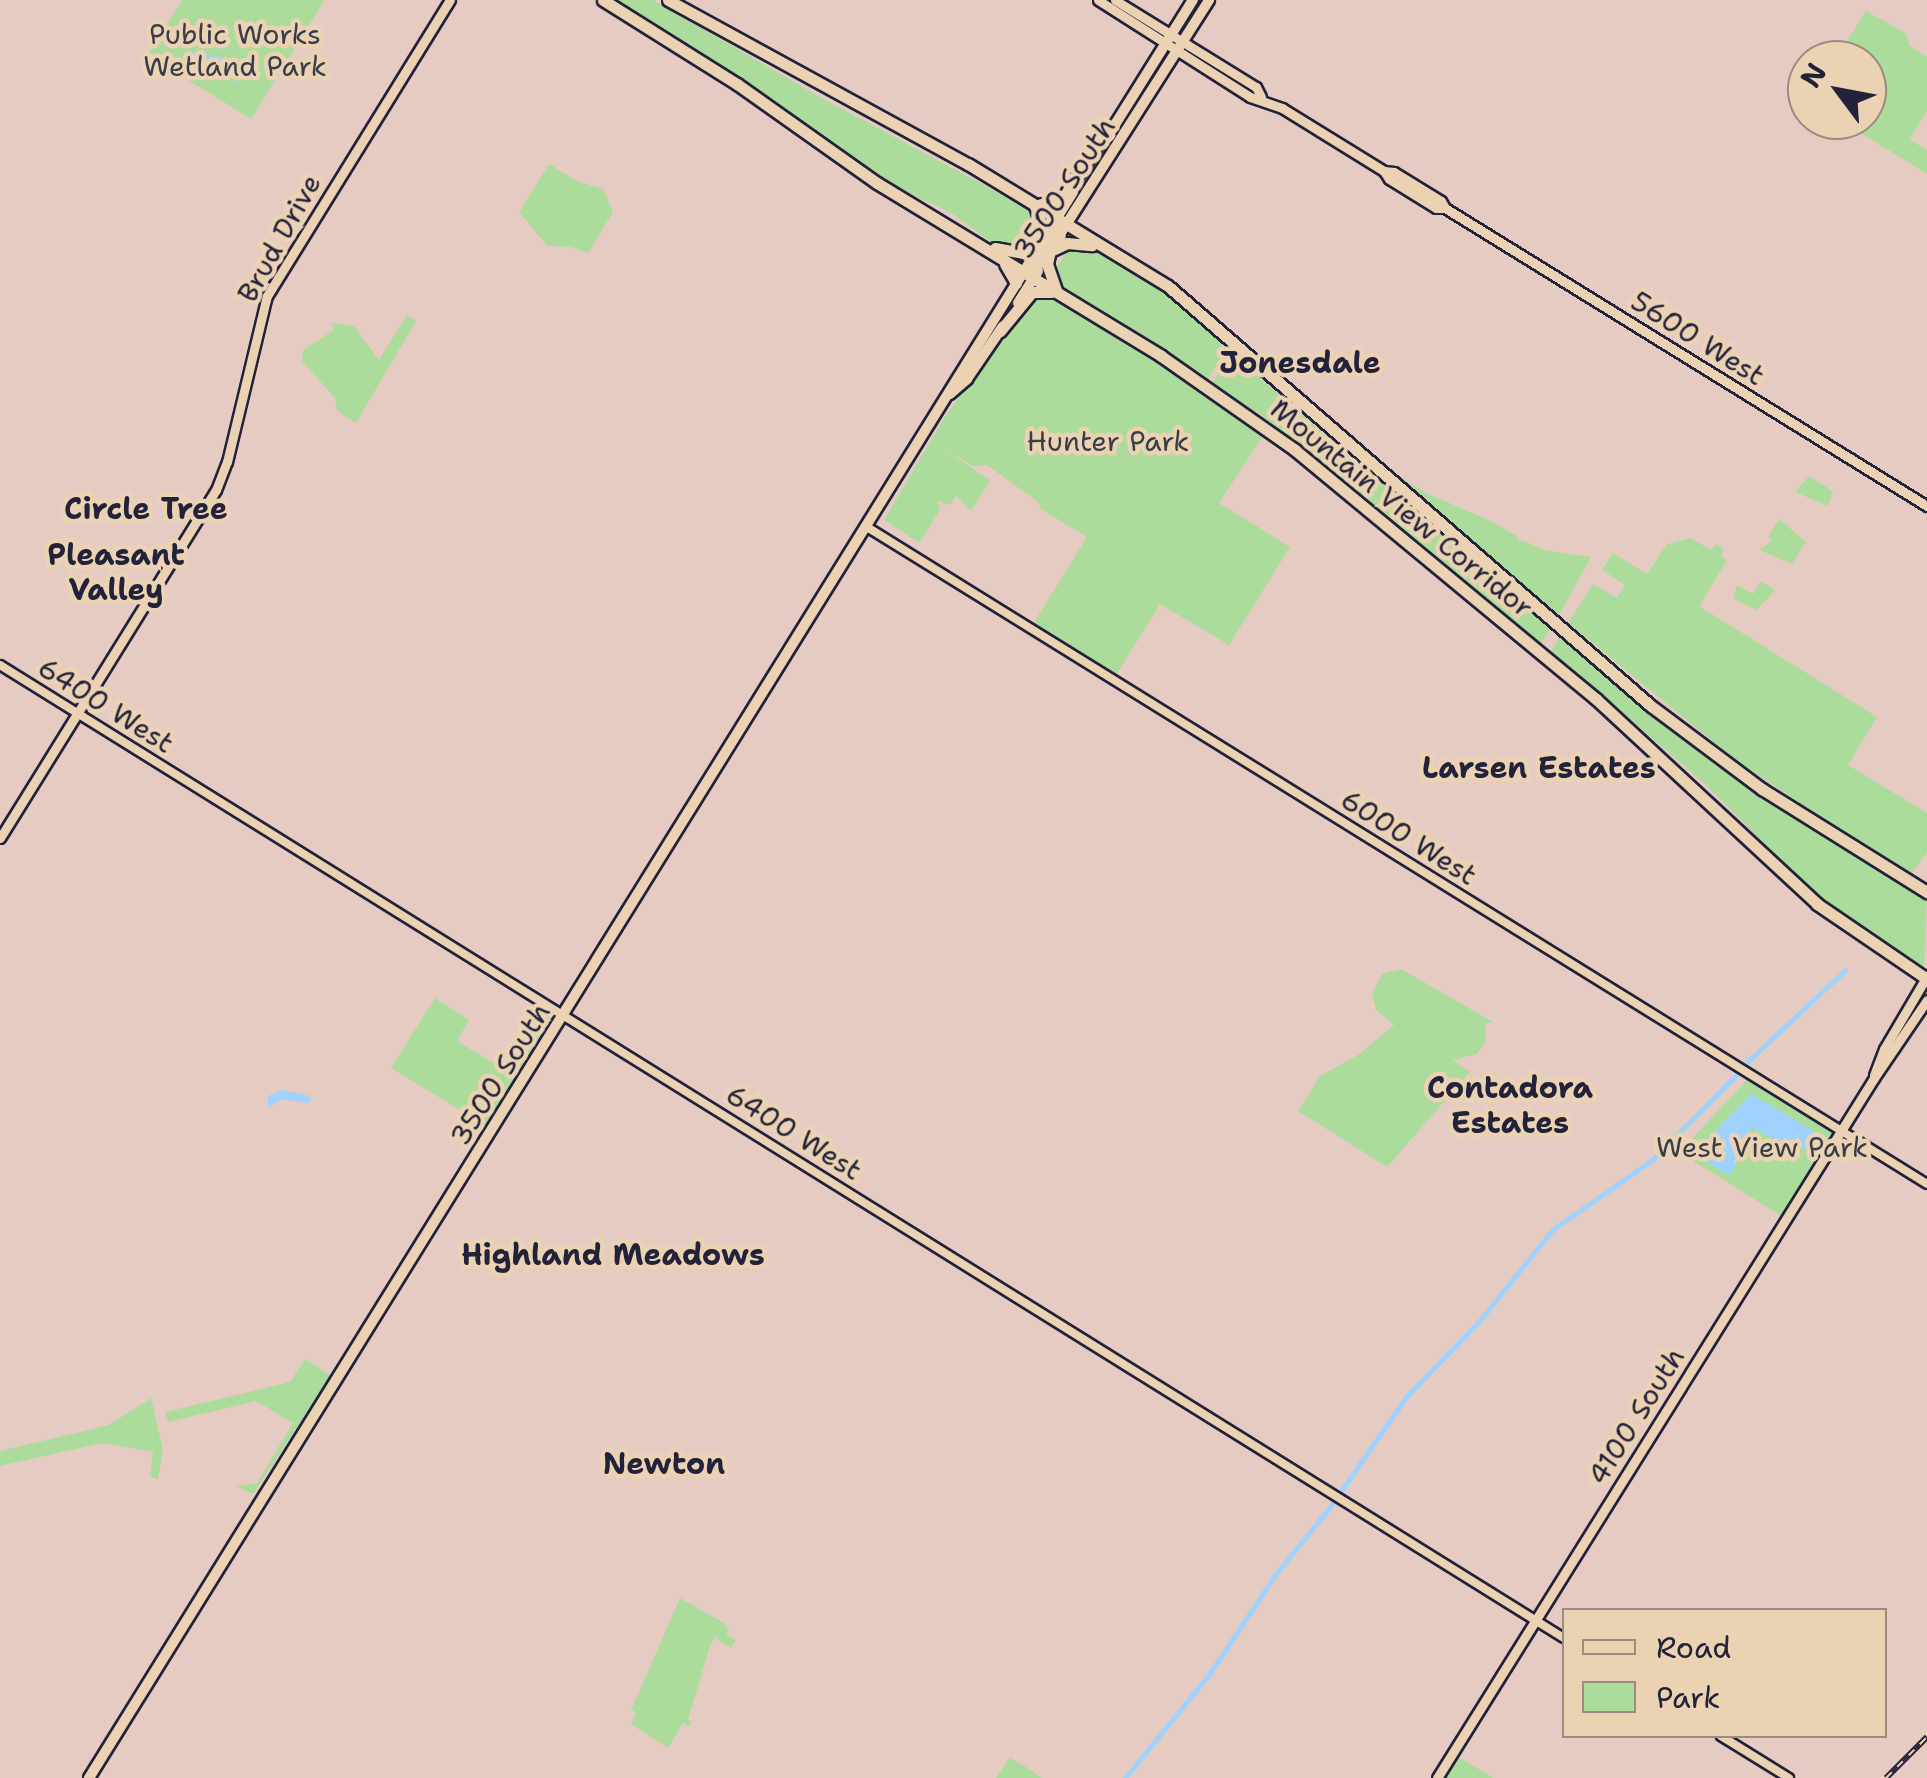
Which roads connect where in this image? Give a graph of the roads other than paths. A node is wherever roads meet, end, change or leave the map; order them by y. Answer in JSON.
{"nodes":[{"id":1,"x":450,"y":0,"type":"edge"},
{"id":2,"x":604,"y":0,"type":"edge"},
{"id":3,"x":668,"y":0,"type":"edge"},
{"id":4,"x":1098,"y":0,"type":"edge"},
{"id":5,"x":1115,"y":0,"type":"edge"},
{"id":6,"x":1193,"y":0,"type":"edge"},
{"id":7,"x":1210,"y":0,"type":"edge"},
{"id":8,"x":1168,"y":40,"type":"junction"},
{"id":9,"x":1180,"y":47,"type":"junction"},
{"id":10,"x":1109,"y":135,"type":"junction"},
{"id":11,"x":968,"y":164,"type":"junction"},
{"id":12,"x":900,"y":198,"type":"junction"},
{"id":13,"x":1033,"y":204,"type":"junction"},
{"id":14,"x":922,"y":210,"type":"junction"},
{"id":15,"x":1047,"y":246,"type":"junction"},
{"id":16,"x":1152,"y":276,"type":"junction"},
{"id":17,"x":1016,"y":283,"type":"junction"},
{"id":18,"x":1168,"y":286,"type":"junction"},
{"id":19,"x":1058,"y":292,"type":"junction"},
{"id":20,"x":1120,"y":330,"type":"junction"},
{"id":21,"x":1000,"y":331,"type":"junction"},
{"id":22,"x":950,"y":394,"type":"junction"},
{"id":23,"x":1927,"y":506,"type":"edge"},
{"id":24,"x":867,"y":527,"type":"junction"},
{"id":25,"x":0,"y":665,"type":"edge"},
{"id":26,"x":77,"y":713,"type":"junction"},
{"id":27,"x":0,"y":838,"type":"edge"},
{"id":28,"x":1921,"y":889,"type":"edge"},
{"id":29,"x":1927,"y":978,"type":"edge"},
{"id":30,"x":1927,"y":1000,"type":"edge"},
{"id":31,"x":563,"y":1014,"type":"junction"},
{"id":32,"x":1874,"y":1078,"type":"junction"},
{"id":33,"x":1841,"y":1130,"type":"junction"},
{"id":34,"x":1927,"y":1184,"type":"edge"},
{"id":35,"x":1535,"y":1620,"type":"junction"},
{"id":36,"x":1562,"y":1637,"type":"edge"},
{"id":37,"x":1724,"y":1738,"type":"edge"},
{"id":38,"x":89,"y":1778,"type":"edge"},
{"id":39,"x":1437,"y":1778,"type":"edge"},
{"id":40,"x":1789,"y":1778,"type":"edge"}],
"edges":[{"from":1,"to":26,"type":"main road","name":"Brud Drive"},
{"from":2,"to":12,"type":"highway","name":"Mountain View Corridor"},
{"from":3,"to":11,"type":"highway","name":"Mountain View Corridor"},
{"from":4,"to":8,"type":"main road","name":"5600 West"},
{"from":5,"to":8,"type":"main road","name":"5600 West"},
{"from":6,"to":8,"type":"main road","name":"3500 South"},
{"from":7,"to":9,"type":"main road","name":"3500 South"},
{"from":8,"to":9,"type":"main road","name":"5600 West"},
{"from":8,"to":10,"type":"main road","name":"3500 South"},
{"from":9,"to":15,"type":"main road","name":"3500 South"},
{"from":9,"to":23,"type":"main road","name":"5600 West"},
{"from":10,"to":11,"type":"highway"},
{"from":10,"to":15,"type":"main road","name":"3500 South"},
{"from":11,"to":13,"type":"highway","name":"Mountain View Corridor"},
{"from":12,"to":14,"type":"highway","name":"Mountain View Corridor"},
{"from":12,"to":17,"type":"highway"},
{"from":13,"to":15,"type":"highway","name":"Mountain View Corridor"},
{"from":13,"to":15,"type":"highway"},
{"from":14,"to":15,"type":"highway","name":"Mountain View Corridor"},
{"from":14,"to":15,"type":"highway"},
{"from":15,"to":16,"type":"highway","name":"Mountain View Corridor"},
{"from":15,"to":16,"type":"highway"},
{"from":15,"to":17,"type":"main road","name":"3500 South"},
{"from":15,"to":18,"type":"highway"},
{"from":15,"to":19,"type":"highway","name":"Mountain View Corridor"},
{"from":15,"to":19,"type":"highway"},
{"from":15,"to":21,"type":"main road","name":"3500 South"},
{"from":16,"to":18,"type":"highway","name":"Mountain View Corridor"},
{"from":17,"to":22,"type":"main road","name":"3500 South"},
{"from":18,"to":28,"type":"highway","name":"Mountain View Corridor"},
{"from":19,"to":20,"type":"highway","name":"Mountain View Corridor"},
{"from":20,"to":21,"type":"highway"},
{"from":20,"to":29,"type":"highway","name":"Mountain View Corridor"},
{"from":21,"to":22,"type":"main road","name":"3500 South"},
{"from":22,"to":24,"type":"main road","name":"3500 South"},
{"from":24,"to":31,"type":"main road","name":"3500 South"},
{"from":24,"to":33,"type":"street","name":"6000 West"},
{"from":25,"to":26,"type":"street","name":"6400 West"},
{"from":26,"to":27,"type":"main road","name":"Brud Drive"},
{"from":26,"to":31,"type":"street","name":"6400 West"},
{"from":29,"to":32,"type":"main road","name":"4100 South"},
{"from":30,"to":32,"type":"main road","name":"4100 South"},
{"from":31,"to":35,"type":"street","name":"6400 West"},
{"from":31,"to":38,"type":"main road","name":"3500 South"},
{"from":32,"to":33,"type":"main road","name":"4100 South"},
{"from":33,"to":34,"type":"street","name":"6000 West"},
{"from":33,"to":35,"type":"main road","name":"4100 South"},
{"from":35,"to":36,"type":"street","name":"6400 West"},
{"from":35,"to":39,"type":"main road","name":"4100 South"},
{"from":37,"to":40,"type":"street"}]}
